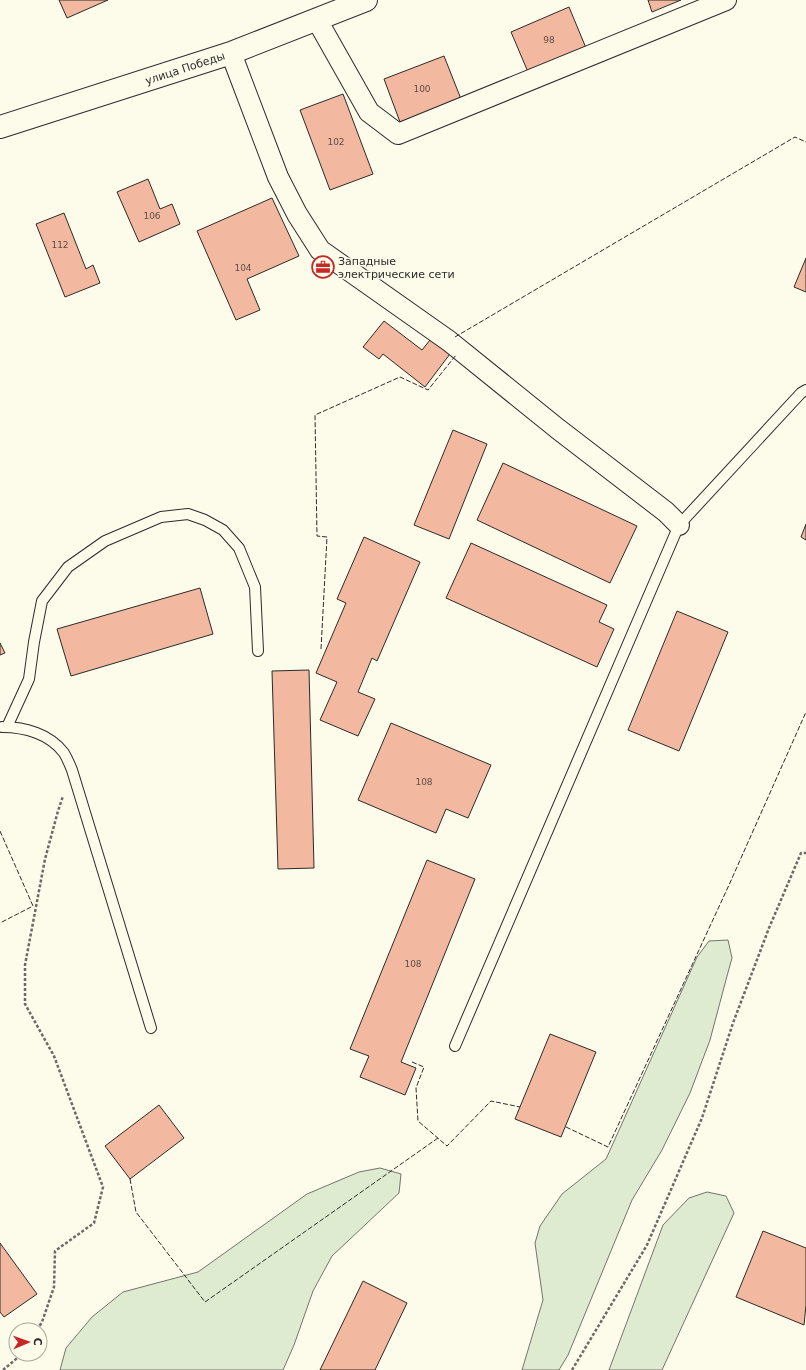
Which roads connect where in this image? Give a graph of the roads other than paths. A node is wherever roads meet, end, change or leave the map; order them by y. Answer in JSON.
{"nodes":[{"id":1,"x":366,"y":0,"type":"edge"},
{"id":2,"x":726,"y":0,"type":"edge"},
{"id":3,"x":317,"y":20,"type":"junction"},
{"id":4,"x":231,"y":54,"type":"junction"},
{"id":5,"x":0,"y":126,"type":"edge"},
{"id":6,"x":806,"y":390,"type":"edge"},
{"id":7,"x":679,"y":525,"type":"junction"},
{"id":8,"x":258,"y":651,"type":"dead end"},
{"id":9,"x":3,"y":727,"type":"edge"},
{"id":10,"x":151,"y":1028,"type":"dead end"},
{"id":11,"x":455,"y":1046,"type":"dead end"}],
"edges":[{"from":1,"to":3,"type":"highway","name":"улица Победы"},
{"from":2,"to":3,"type":"street"},
{"from":3,"to":4,"type":"highway","name":"улица Победы"},
{"from":4,"to":5,"type":"highway","name":"улица Победы"},
{"from":4,"to":7,"type":"street"},
{"from":6,"to":7,"type":"lane"},
{"from":7,"to":11,"type":"lane"},
{"from":8,"to":9,"type":"lane"},
{"from":9,"to":10,"type":"lane"}]}
